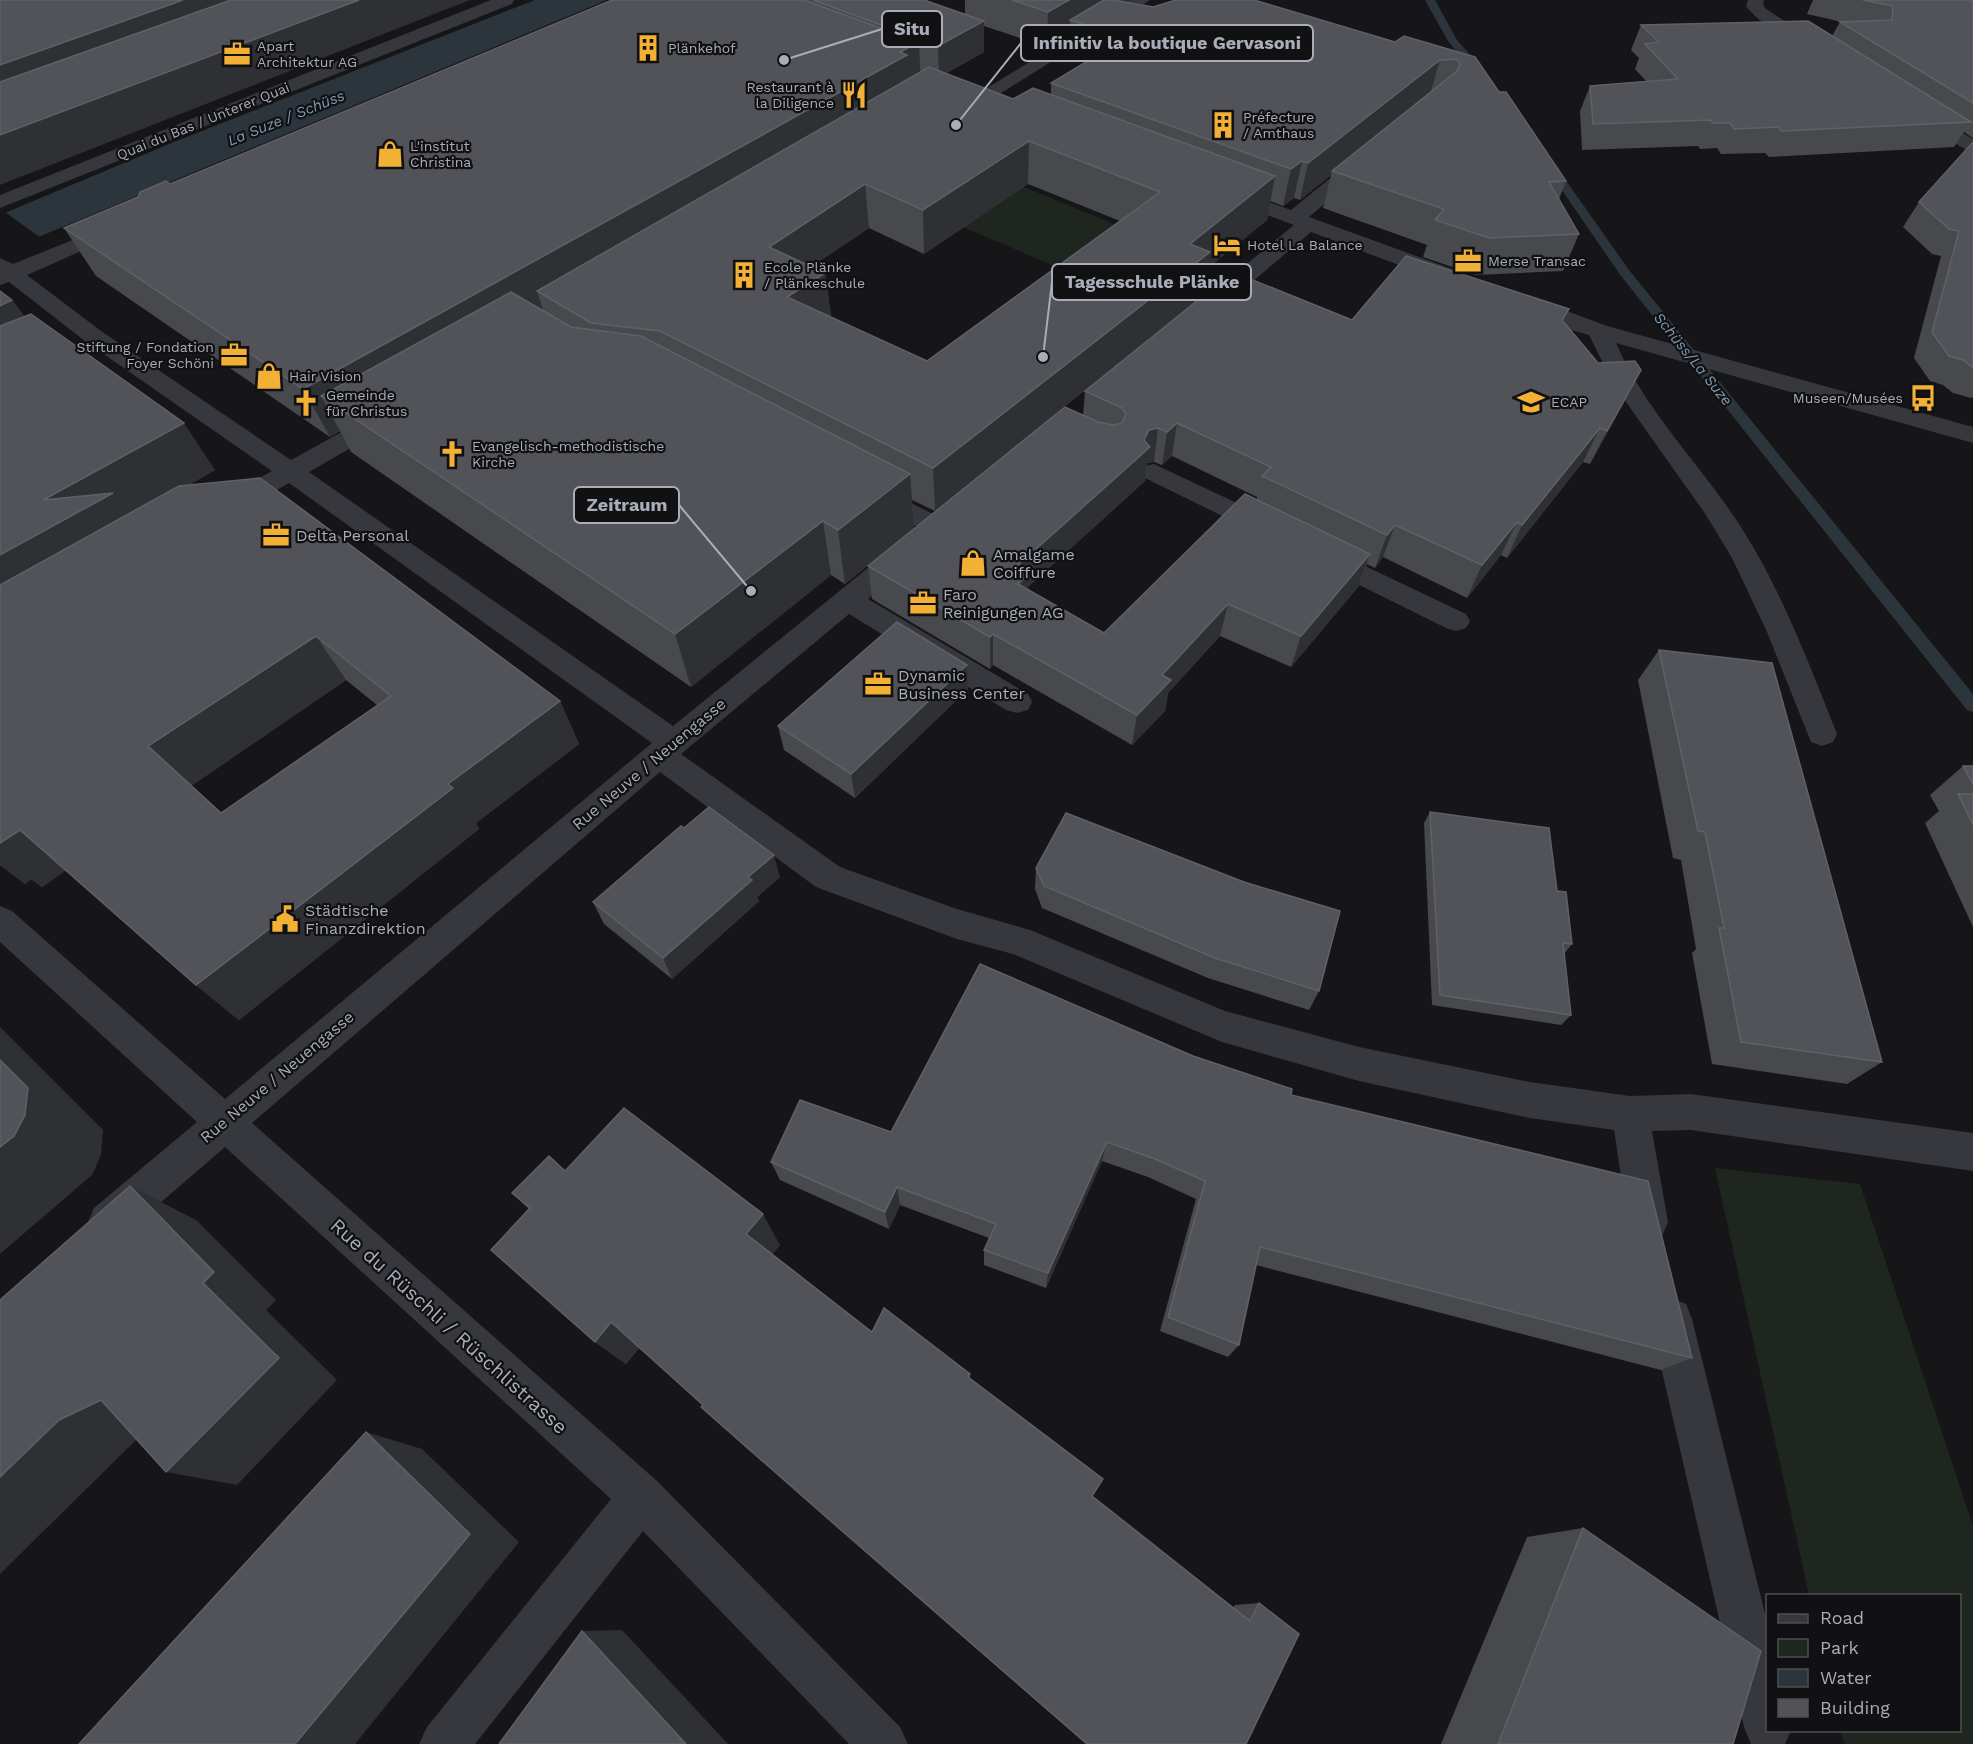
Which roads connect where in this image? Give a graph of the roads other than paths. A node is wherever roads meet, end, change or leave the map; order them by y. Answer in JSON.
{"nodes":[{"id":1,"x":506,"y":0,"type":"edge"},
{"id":2,"x":1142,"y":0,"type":"edge"},
{"id":3,"x":1756,"y":0,"type":"edge"},
{"id":4,"x":1100,"y":25,"type":"junction"},
{"id":5,"x":1120,"y":30,"type":"edge"},
{"id":6,"x":1830,"y":56,"type":"edge"},
{"id":7,"x":956,"y":93,"type":"edge"},
{"id":8,"x":975,"y":100,"type":"junction"},
{"id":9,"x":1907,"y":106,"type":"edge"},
{"id":10,"x":996,"y":109,"type":"edge"},
{"id":11,"x":1973,"y":148,"type":"edge"},
{"id":12,"x":1374,"y":153,"type":"edge"},
{"id":13,"x":1204,"y":186,"type":"edge"},
{"id":14,"x":0,"y":202,"type":"edge"},
{"id":15,"x":1300,"y":222,"type":"junction"},
{"id":16,"x":130,"y":223,"type":"edge"},
{"id":17,"x":4,"y":272,"type":"edge"},
{"id":18,"x":1463,"y":280,"type":"edge"},
{"id":19,"x":1507,"y":296,"type":"edge"},
{"id":20,"x":1196,"y":317,"type":"edge"},
{"id":21,"x":1599,"y":331,"type":"junction"},
{"id":22,"x":401,"y":409,"type":"edge"},
{"id":23,"x":1973,"y":435,"type":"edge"},
{"id":24,"x":290,"y":471,"type":"junction"},
{"id":25,"x":1154,"y":472,"type":"dead end"},
{"id":26,"x":853,"y":483,"type":"edge"},
{"id":27,"x":207,"y":519,"type":"edge"},
{"id":28,"x":848,"y":600,"type":"junction"},
{"id":29,"x":1456,"y":621,"type":"dead end"},
{"id":30,"x":1017,"y":702,"type":"dead end"},
{"id":31,"x":1822,"y":734,"type":"dead end"},
{"id":32,"x":666,"y":749,"type":"junction"},
{"id":33,"x":0,"y":921,"type":"edge"},
{"id":34,"x":1630,"y":1114,"type":"junction"},
{"id":35,"x":222,"y":1123,"type":"junction"},
{"id":36,"x":1973,"y":1152,"type":"edge"},
{"id":37,"x":80,"y":1246,"type":"edge"},
{"id":38,"x":641,"y":1497,"type":"junction"},
{"id":39,"x":1766,"y":1720,"type":"edge"},
{"id":40,"x":444,"y":1744,"type":"edge"},
{"id":41,"x":883,"y":1744,"type":"edge"}],
"edges":[{"from":1,"to":14,"type":"street","name":"Quai du Bas / Unterer Quai"},
{"from":2,"to":4,"type":"street"},
{"from":3,"to":6,"type":"street"},
{"from":4,"to":5,"type":"street"},
{"from":4,"to":8,"type":"street"},
{"from":7,"to":8,"type":"street"},
{"from":8,"to":10,"type":"street"},
{"from":9,"to":11,"type":"street"},
{"from":12,"to":15,"type":"street"},
{"from":13,"to":15,"type":"street"},
{"from":15,"to":18,"type":"street"},
{"from":15,"to":20,"type":"street"},
{"from":16,"to":17,"type":"street"},
{"from":17,"to":24,"type":"street"},
{"from":19,"to":21,"type":"street"},
{"from":21,"to":23,"type":"street"},
{"from":21,"to":31,"type":"street"},
{"from":22,"to":24,"type":"street"},
{"from":24,"to":27,"type":"street"},
{"from":24,"to":32,"type":"street"},
{"from":25,"to":29,"type":"street"},
{"from":26,"to":28,"type":"street","name":"Rue Neuve / Neuengasse"},
{"from":28,"to":30,"type":"street"},
{"from":28,"to":32,"type":"street","name":"Rue Neuve / Neuengasse"},
{"from":32,"to":34,"type":"street"},
{"from":32,"to":35,"type":"street","name":"Rue Neuve / Neuengasse"},
{"from":33,"to":35,"type":"street","name":"Rue du Rüschli / Rüschlistrasse"},
{"from":34,"to":36,"type":"street"},
{"from":34,"to":39,"type":"street"},
{"from":35,"to":37,"type":"street","name":"Rue Neuve / Neuengasse"},
{"from":35,"to":38,"type":"street","name":"Rue du Rüschli / Rüschlistrasse"},
{"from":38,"to":40,"type":"street"},
{"from":38,"to":41,"type":"street","name":"Rue du Rüschli / Rüschlistrasse"}]}
